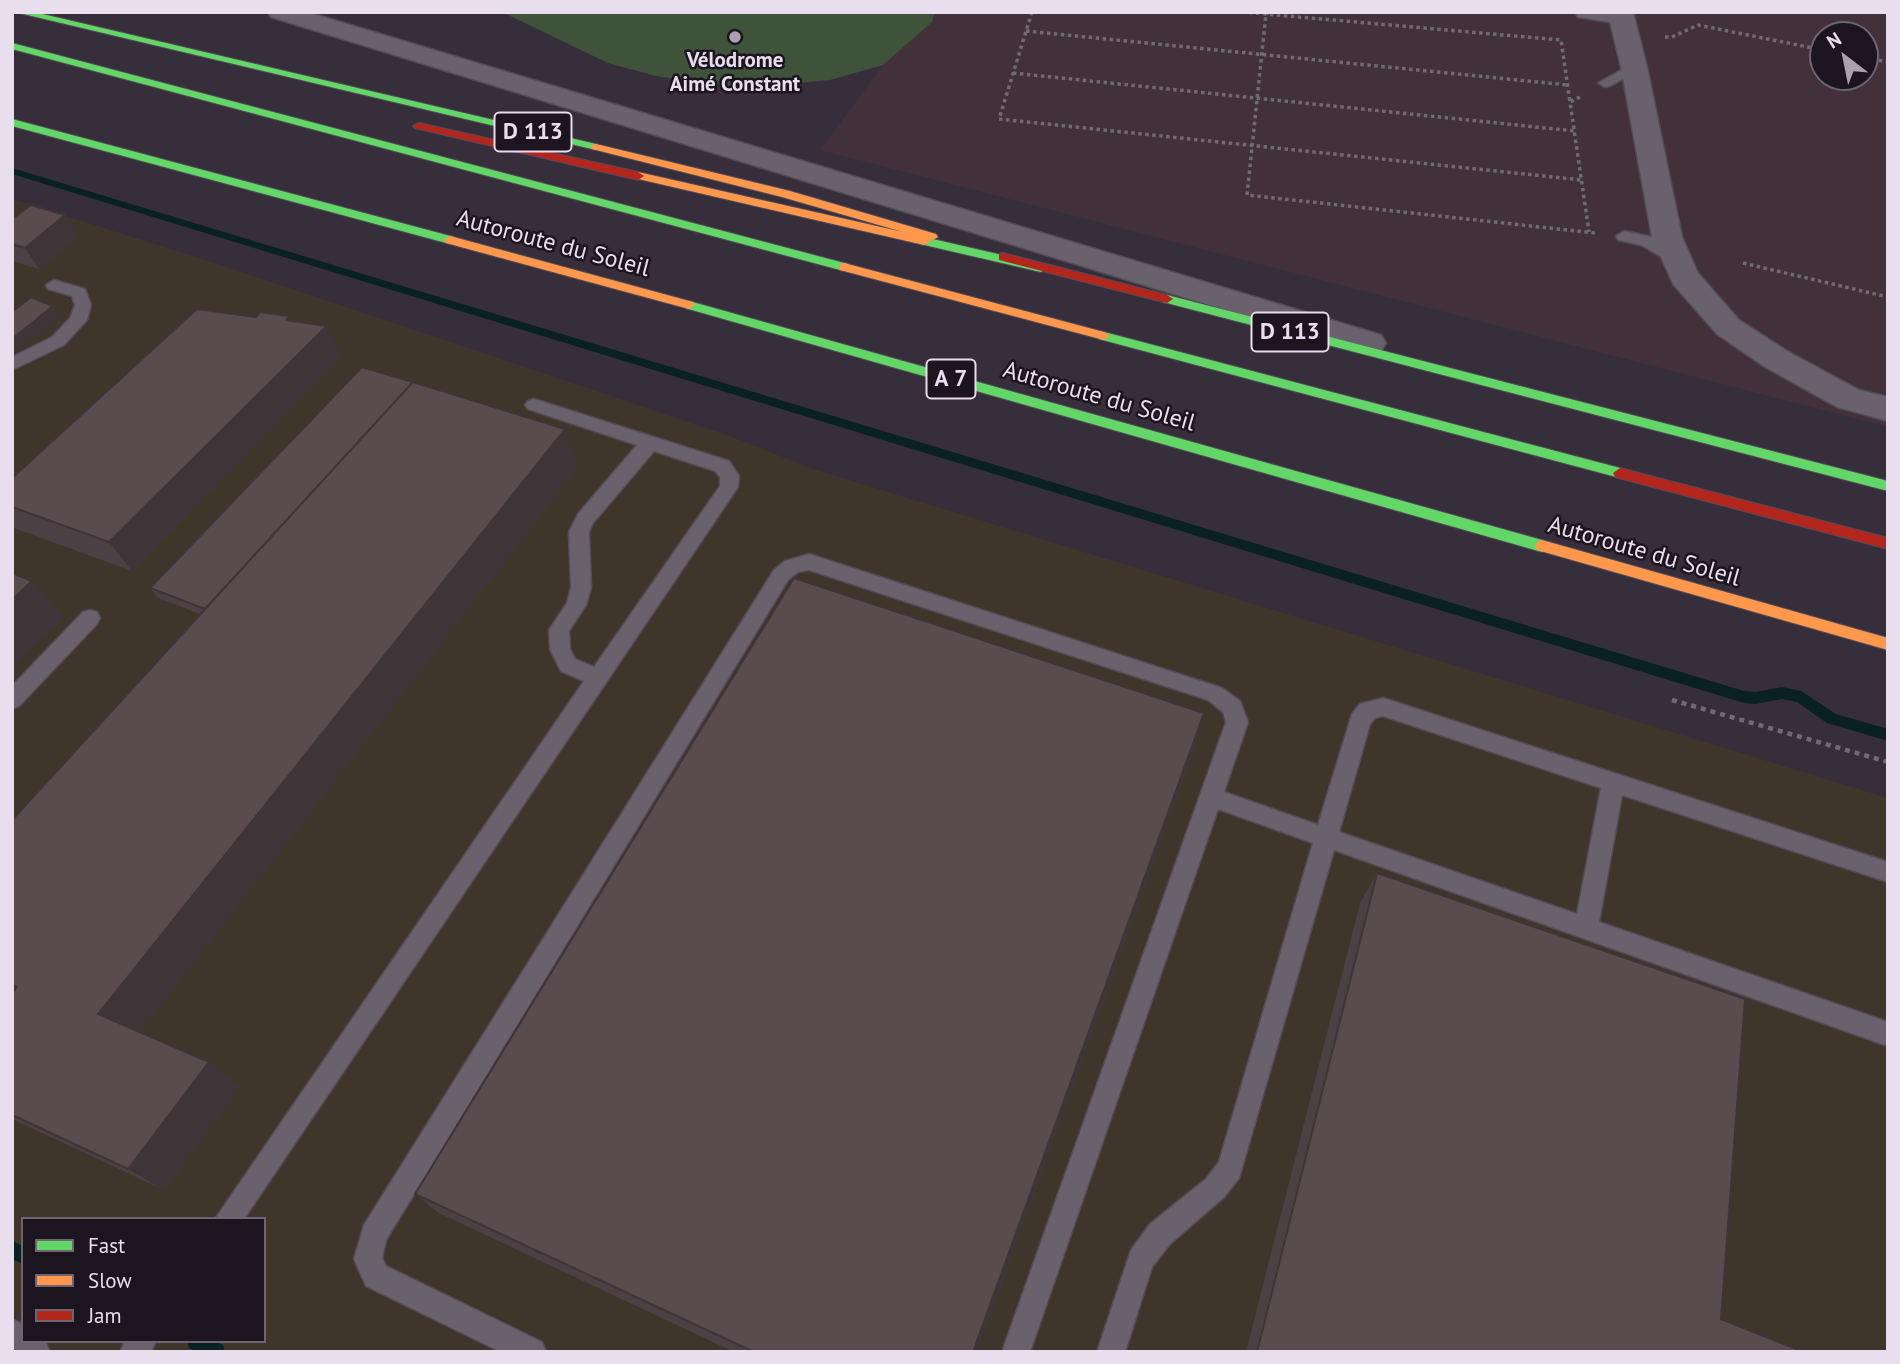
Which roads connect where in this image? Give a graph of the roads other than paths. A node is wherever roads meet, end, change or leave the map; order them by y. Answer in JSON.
{"nodes":[{"id":1,"x":20,"y":12,"type":"edge"},
{"id":2,"x":280,"y":12,"type":"edge"},
{"id":3,"x":1587,"y":12,"type":"edge"},
{"id":4,"x":1622,"y":20,"type":"edge"},
{"id":5,"x":12,"y":35,"type":"edge"},
{"id":6,"x":12,"y":46,"type":"edge"},
{"id":7,"x":121,"y":58,"type":"dead end"},
{"id":8,"x":1634,"y":67,"type":"junction"},
{"id":9,"x":1605,"y":83,"type":"road end"},
{"id":10,"x":12,"y":121,"type":"edge"},
{"id":11,"x":407,"y":123,"type":"dead end"},
{"id":12,"x":1623,"y":236,"type":"road end"},
{"id":13,"x":1675,"y":257,"type":"junction"},
{"id":14,"x":1041,"y":268,"type":"junction"},
{"id":15,"x":54,"y":285,"type":"dead end"},
{"id":16,"x":12,"y":364,"type":"edge"},
{"id":17,"x":1538,"y":395,"type":"junction"},
{"id":18,"x":534,"y":405,"type":"dead end"},
{"id":19,"x":1888,"y":409,"type":"edge"},
{"id":20,"x":650,"y":443,"type":"junction"},
{"id":21,"x":1888,"y":486,"type":"edge"},
{"id":22,"x":1888,"y":544,"type":"edge"},
{"id":23,"x":90,"y":618,"type":"dead end"},
{"id":24,"x":1888,"y":644,"type":"edge"},
{"id":25,"x":598,"y":678,"type":"junction"},
{"id":26,"x":12,"y":700,"type":"edge"},
{"id":27,"x":1613,"y":783,"type":"junction"},
{"id":28,"x":1212,"y":797,"type":"junction"},
{"id":29,"x":1326,"y":835,"type":"junction"},
{"id":30,"x":1888,"y":872,"type":"edge"},
{"id":31,"x":1586,"y":927,"type":"junction"},
{"id":32,"x":1888,"y":1034,"type":"edge"},
{"id":33,"x":229,"y":1217,"type":"edge"},
{"id":34,"x":12,"y":1345,"type":"edge"},
{"id":35,"x":24,"y":1352,"type":"edge"},
{"id":36,"x":532,"y":1352,"type":"edge"},
{"id":37,"x":1016,"y":1352,"type":"edge"},
{"id":38,"x":1111,"y":1352,"type":"edge"}],
"edges":[{"from":1,"to":14,"type":"main road","number":"D 113"},
{"from":2,"to":17,"type":"street"},
{"from":3,"to":4,"type":"street"},
{"from":4,"to":8,"type":"street"},
{"from":5,"to":7,"type":"main road"},
{"from":6,"to":22,"type":"main road"},
{"from":8,"to":9,"type":"lane"},
{"from":8,"to":13,"type":"street"},
{"from":10,"to":24,"type":"main road","name":"Autoroute du Soleil","number":"A 7"},
{"from":11,"to":14,"type":"main road"},
{"from":12,"to":13,"type":"lane"},
{"from":13,"to":19,"type":"street"},
{"from":14,"to":17,"type":"main road","number":"D 113"},
{"from":15,"to":16,"type":"lane"},
{"from":17,"to":21,"type":"main road","number":"D 113"},
{"from":18,"to":20,"type":"lane"},
{"from":20,"to":25,"type":"lane"},
{"from":20,"to":25,"type":"lane"},
{"from":23,"to":26,"type":"lane"},
{"from":25,"to":33,"type":"lane"},
{"from":27,"to":29,"type":"lane"},
{"from":27,"to":30,"type":"lane"},
{"from":27,"to":31,"type":"lane"},
{"from":28,"to":29,"type":"lane"},
{"from":28,"to":36,"type":"lane"},
{"from":28,"to":37,"type":"lane"},
{"from":29,"to":31,"type":"lane"},
{"from":29,"to":38,"type":"lane"},
{"from":31,"to":32,"type":"lane"},
{"from":34,"to":35,"type":"street"}]}
